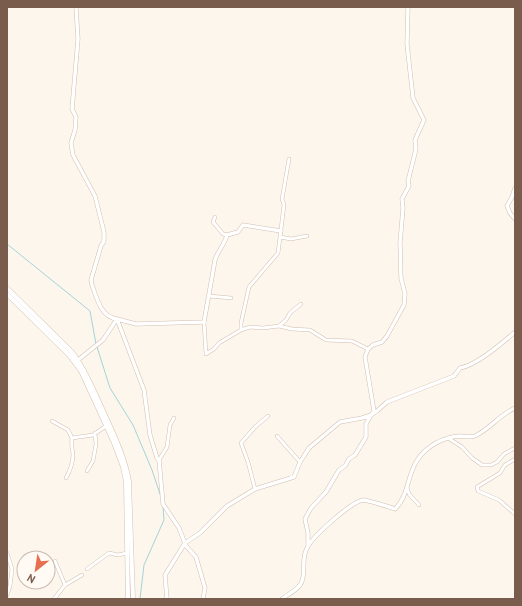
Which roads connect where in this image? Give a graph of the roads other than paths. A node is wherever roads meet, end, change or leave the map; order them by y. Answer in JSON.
{"nodes":[{"id":1,"x":76,"y":7,"type":"edge"},
{"id":2,"x":408,"y":7,"type":"edge"},
{"id":3,"x":289,"y":159,"type":"dead end"},
{"id":4,"x":515,"y":188,"type":"edge"},
{"id":5,"x":215,"y":217,"type":"dead end"},
{"id":6,"x":515,"y":219,"type":"edge"},
{"id":7,"x":281,"y":231,"type":"junction"},
{"id":8,"x":227,"y":235,"type":"junction"},
{"id":9,"x":307,"y":236,"type":"dead end"},
{"id":10,"x":280,"y":238,"type":"junction"},
{"id":11,"x":7,"y":288,"type":"edge"},
{"id":12,"x":7,"y":294,"type":"edge"},
{"id":13,"x":209,"y":296,"type":"junction"},
{"id":14,"x":232,"y":298,"type":"dead end"},
{"id":15,"x":301,"y":304,"type":"dead end"},
{"id":16,"x":117,"y":319,"type":"junction"},
{"id":17,"x":204,"y":322,"type":"junction"},
{"id":18,"x":279,"y":326,"type":"junction"},
{"id":19,"x":241,"y":330,"type":"junction"},
{"id":20,"x":515,"y":332,"type":"edge"},
{"id":21,"x":368,"y":349,"type":"junction"},
{"id":22,"x":78,"y":360,"type":"junction"},
{"id":23,"x":515,"y":408,"type":"edge"},
{"id":24,"x":371,"y":415,"type":"junction"},
{"id":25,"x":268,"y":416,"type":"dead end"},
{"id":26,"x":174,"y":418,"type":"dead end"},
{"id":27,"x":52,"y":421,"type":"dead end"},
{"id":28,"x":106,"y":426,"type":"junction"},
{"id":29,"x":95,"y":433,"type":"junction"},
{"id":30,"x":277,"y":436,"type":"dead end"},
{"id":31,"x":72,"y":438,"type":"junction"},
{"id":32,"x":448,"y":438,"type":"junction"},
{"id":33,"x":515,"y":448,"type":"edge"},
{"id":34,"x":515,"y":459,"type":"edge"},
{"id":35,"x":159,"y":460,"type":"junction"},
{"id":36,"x":300,"y":462,"type":"junction"},
{"id":37,"x":86,"y":472,"type":"dead end"},
{"id":38,"x":66,"y":478,"type":"dead end"},
{"id":39,"x":406,"y":486,"type":"junction"},
{"id":40,"x":255,"y":489,"type":"junction"},
{"id":41,"x":419,"y":505,"type":"dead end"},
{"id":42,"x":515,"y":514,"type":"edge"},
{"id":43,"x":185,"y":543,"type":"junction"},
{"id":44,"x":308,"y":546,"type":"junction"},
{"id":45,"x":7,"y":553,"type":"edge"},
{"id":46,"x":127,"y":553,"type":"junction"},
{"id":47,"x":56,"y":565,"type":"edge"},
{"id":48,"x":87,"y":569,"type":"dead end"},
{"id":49,"x":82,"y":576,"type":"dead end"},
{"id":50,"x":65,"y":585,"type":"junction"},
{"id":51,"x":7,"y":595,"type":"edge"},
{"id":52,"x":54,"y":599,"type":"edge"},
{"id":53,"x":128,"y":599,"type":"edge"},
{"id":54,"x":133,"y":599,"type":"edge"},
{"id":55,"x":167,"y":599,"type":"edge"},
{"id":56,"x":203,"y":599,"type":"edge"},
{"id":57,"x":282,"y":599,"type":"edge"}],
"edges":[{"from":1,"to":16,"type":"street"},
{"from":2,"to":21,"type":"street"},
{"from":3,"to":7,"type":"street"},
{"from":4,"to":6,"type":"street"},
{"from":5,"to":8,"type":"street"},
{"from":7,"to":8,"type":"street"},
{"from":7,"to":10,"type":"street"},
{"from":8,"to":13,"type":"street"},
{"from":9,"to":10,"type":"street"},
{"from":10,"to":19,"type":"street"},
{"from":11,"to":22,"type":"main road"},
{"from":12,"to":28,"type":"main road"},
{"from":13,"to":14,"type":"street"},
{"from":13,"to":17,"type":"street"},
{"from":15,"to":18,"type":"street"},
{"from":16,"to":17,"type":"street"},
{"from":16,"to":22,"type":"street"},
{"from":16,"to":35,"type":"street"},
{"from":17,"to":19,"type":"street"},
{"from":18,"to":19,"type":"street"},
{"from":18,"to":21,"type":"street"},
{"from":20,"to":24,"type":"street"},
{"from":21,"to":24,"type":"street"},
{"from":22,"to":54,"type":"main road"},
{"from":23,"to":32,"type":"street"},
{"from":24,"to":36,"type":"street"},
{"from":24,"to":44,"type":"street"},
{"from":25,"to":40,"type":"street"},
{"from":26,"to":35,"type":"street"},
{"from":27,"to":31,"type":"street"},
{"from":28,"to":29,"type":"street"},
{"from":28,"to":46,"type":"main road"},
{"from":29,"to":31,"type":"street"},
{"from":29,"to":37,"type":"street"},
{"from":30,"to":36,"type":"street"},
{"from":31,"to":38,"type":"street"},
{"from":32,"to":33,"type":"street"},
{"from":32,"to":39,"type":"street"},
{"from":34,"to":42,"type":"street"},
{"from":35,"to":43,"type":"street"},
{"from":36,"to":40,"type":"street"},
{"from":39,"to":41,"type":"street"},
{"from":39,"to":44,"type":"street"},
{"from":40,"to":43,"type":"street"},
{"from":43,"to":55,"type":"street"},
{"from":43,"to":56,"type":"street"},
{"from":44,"to":57,"type":"street"},
{"from":45,"to":51,"type":"street"},
{"from":46,"to":48,"type":"street"},
{"from":46,"to":53,"type":"main road"},
{"from":47,"to":50,"type":"street"},
{"from":49,"to":50,"type":"street"},
{"from":50,"to":52,"type":"street"}]}
